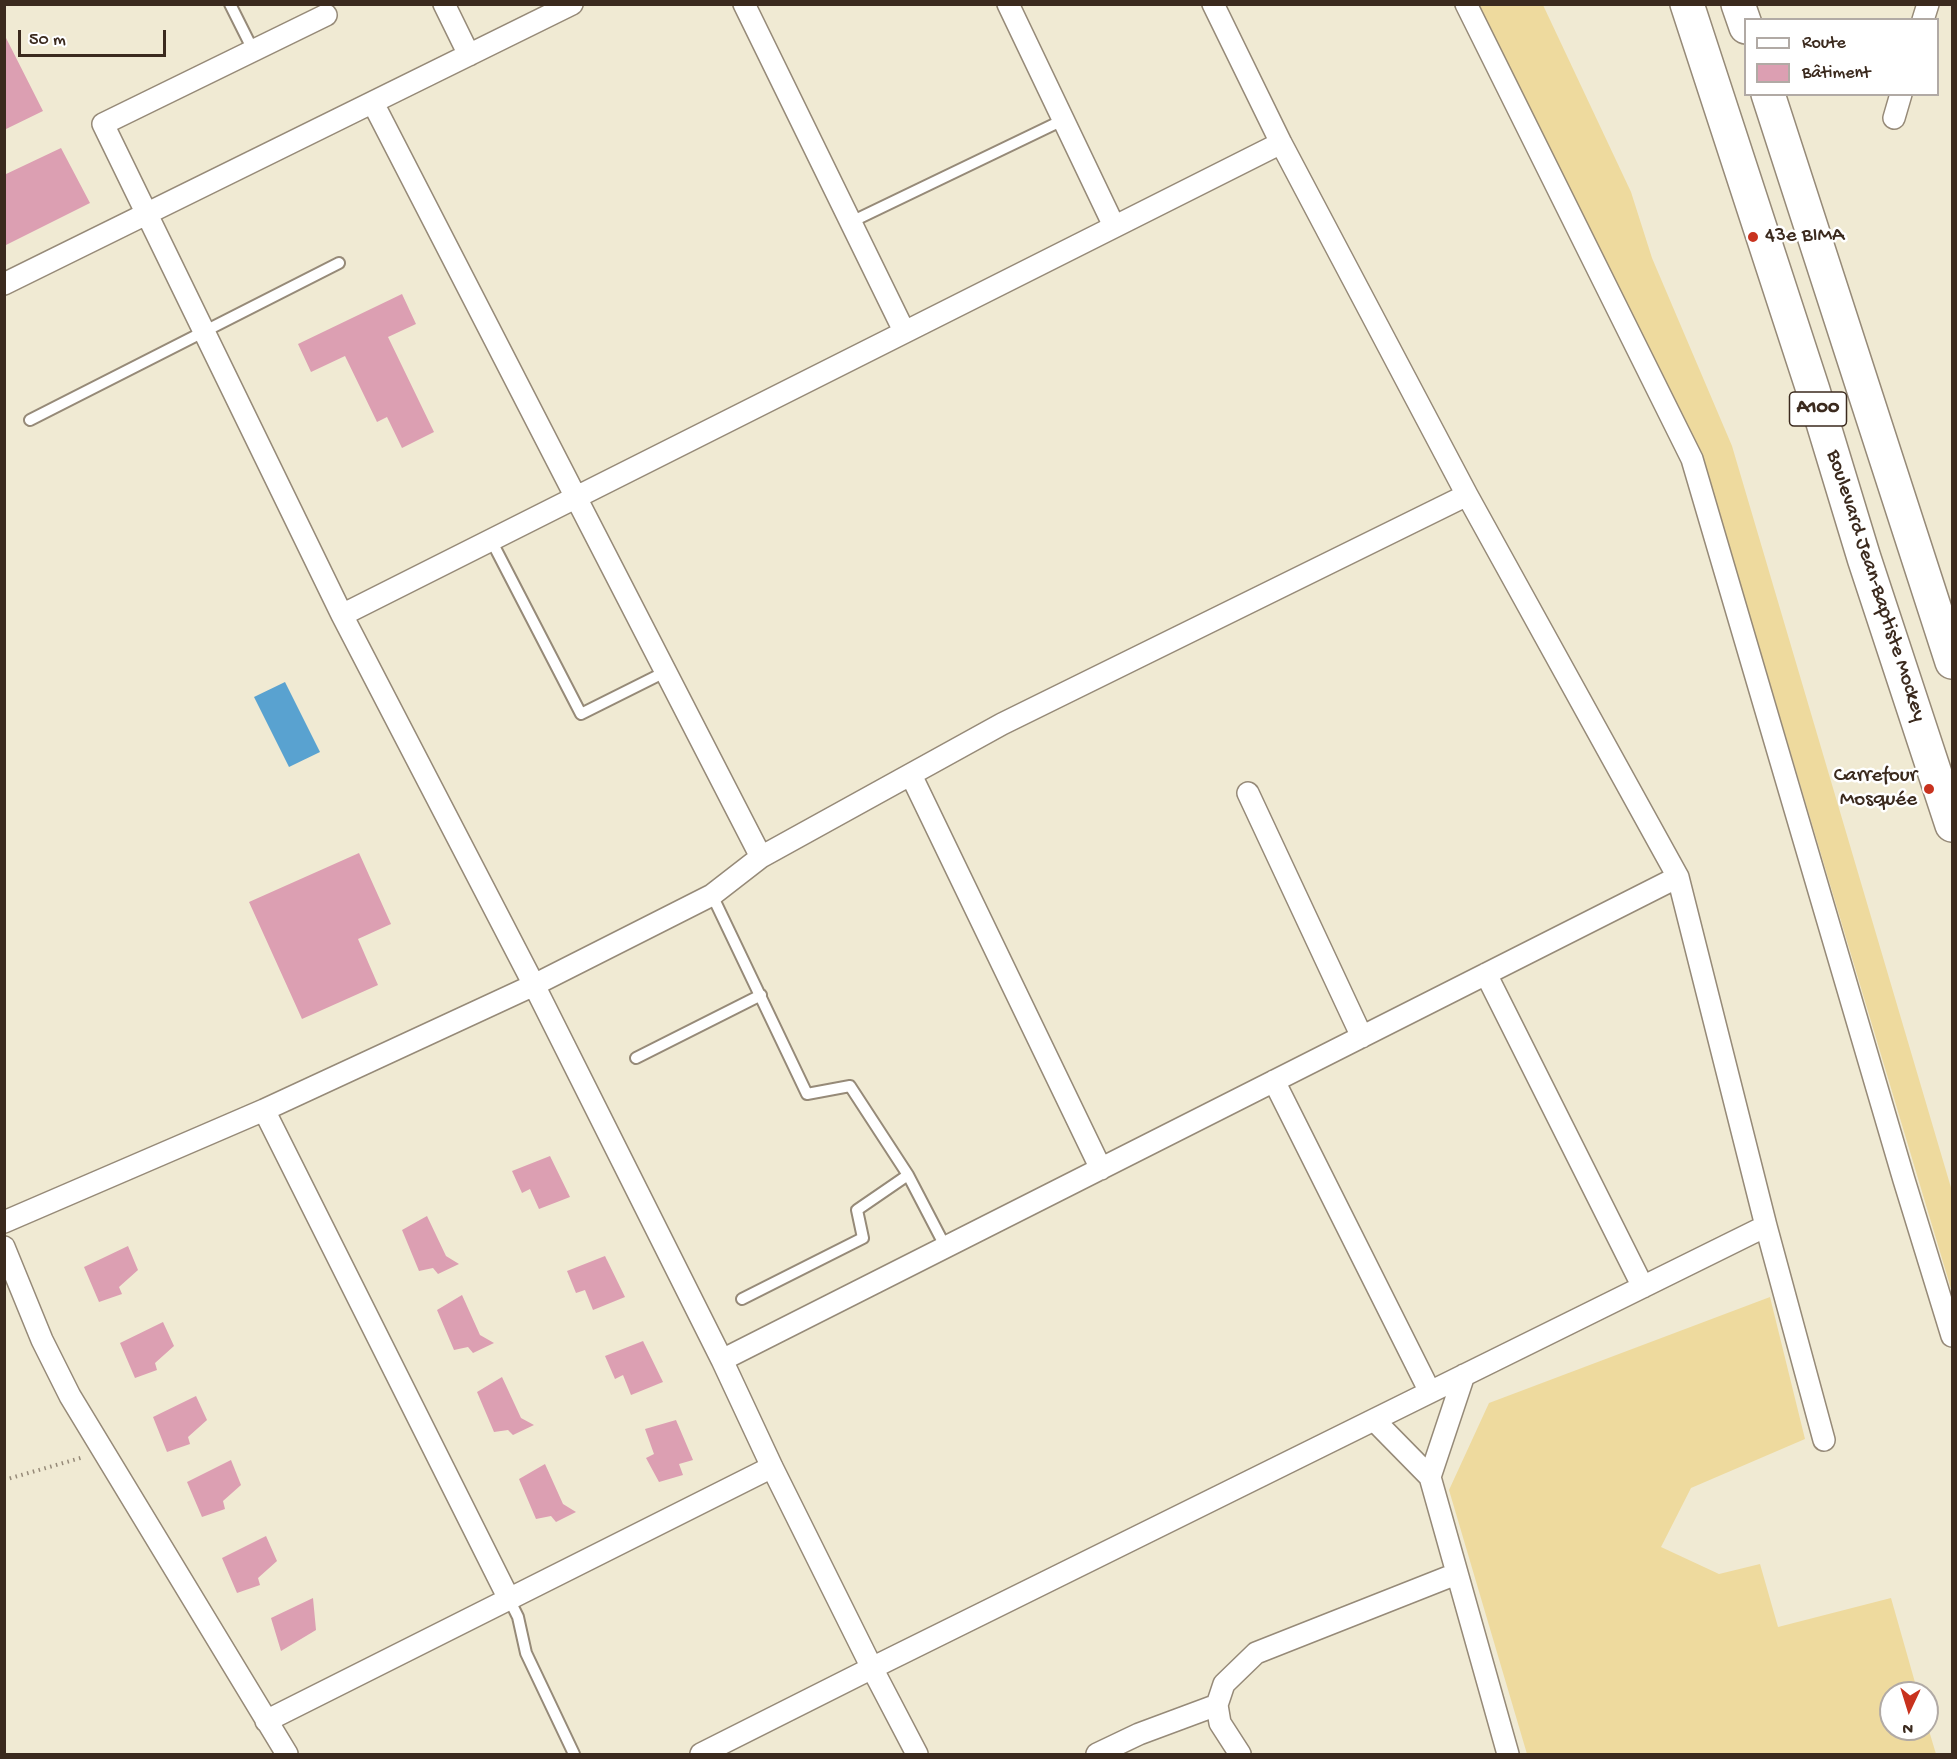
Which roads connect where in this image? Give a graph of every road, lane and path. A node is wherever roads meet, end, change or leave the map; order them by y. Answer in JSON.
{"nodes":[{"id":1,"x":230,"y":4,"type":"edge"},
{"id":2,"x":444,"y":4,"type":"edge"},
{"id":3,"x":572,"y":4,"type":"edge"},
{"id":4,"x":744,"y":4,"type":"edge"},
{"id":5,"x":1008,"y":4,"type":"edge"},
{"id":6,"x":1213,"y":4,"type":"edge"},
{"id":7,"x":1466,"y":4,"type":"edge"},
{"id":8,"x":1687,"y":4,"type":"edge"},
{"id":9,"x":1738,"y":4,"type":"edge"},
{"id":10,"x":326,"y":15,"type":"dead end"},
{"id":11,"x":1744,"y":21,"type":"edge"},
{"id":12,"x":253,"y":50,"type":"junction"},
{"id":13,"x":469,"y":55,"type":"junction"},
{"id":14,"x":1769,"y":96,"type":"edge"},
{"id":15,"x":1900,"y":96,"type":"edge"},
{"id":16,"x":373,"y":103,"type":"junction"},
{"id":17,"x":1894,"y":118,"type":"dead end"},
{"id":18,"x":1063,"y":120,"type":"junction"},
{"id":19,"x":1281,"y":143,"type":"junction"},
{"id":20,"x":148,"y":213,"type":"junction"},
{"id":21,"x":851,"y":222,"type":"junction"},
{"id":22,"x":1114,"y":226,"type":"junction"},
{"id":23,"x":339,"y":263,"type":"dead end"},
{"id":24,"x":4,"y":284,"type":"edge"},
{"id":25,"x":205,"y":331,"type":"junction"},
{"id":26,"x":904,"y":331,"type":"junction"},
{"id":27,"x":30,"y":420,"type":"dead end"},
{"id":28,"x":1467,"y":495,"type":"junction"},
{"id":29,"x":575,"y":497,"type":"junction"},
{"id":30,"x":491,"y":540,"type":"junction"},
{"id":31,"x":342,"y":615,"type":"junction"},
{"id":32,"x":1953,"y":662,"type":"edge"},
{"id":33,"x":665,"y":672,"type":"junction"},
{"id":34,"x":911,"y":775,"type":"junction"},
{"id":35,"x":1248,"y":793,"type":"dead end"},
{"id":36,"x":1951,"y":817,"type":"edge"},
{"id":37,"x":761,"y":857,"type":"junction"},
{"id":38,"x":1678,"y":877,"type":"junction"},
{"id":39,"x":712,"y":895,"type":"junction"},
{"id":40,"x":1486,"y":974,"type":"junction"},
{"id":41,"x":534,"y":985,"type":"junction"},
{"id":42,"x":760,"y":995,"type":"junction"},
{"id":43,"x":1362,"y":1036,"type":"junction"},
{"id":44,"x":636,"y":1058,"type":"dead end"},
{"id":45,"x":1274,"y":1081,"type":"junction"},
{"id":46,"x":264,"y":1110,"type":"junction"},
{"id":47,"x":1101,"y":1169,"type":"junction"},
{"id":48,"x":908,"y":1175,"type":"junction"},
{"id":49,"x":4,"y":1222,"type":"edge"},
{"id":50,"x":1766,"y":1226,"type":"junction"},
{"id":51,"x":945,"y":1246,"type":"junction"},
{"id":52,"x":4,"y":1247,"type":"edge"},
{"id":53,"x":1643,"y":1287,"type":"junction"},
{"id":54,"x":742,"y":1299,"type":"dead end"},
{"id":55,"x":1953,"y":1336,"type":"edge"},
{"id":56,"x":722,"y":1360,"type":"junction"},
{"id":57,"x":1464,"y":1375,"type":"junction"},
{"id":58,"x":1430,"y":1392,"type":"junction"},
{"id":59,"x":1374,"y":1420,"type":"junction"},
{"id":60,"x":1824,"y":1440,"type":"dead end"},
{"id":61,"x":102,"y":1452,"type":"junction"},
{"id":62,"x":772,"y":1467,"type":"junction"},
{"id":63,"x":1430,"y":1477,"type":"junction"},
{"id":64,"x":4,"y":1480,"type":"edge"},
{"id":65,"x":1456,"y":1574,"type":"junction"},
{"id":66,"x":509,"y":1599,"type":"junction"},
{"id":67,"x":872,"y":1668,"type":"junction"},
{"id":68,"x":1217,"y":1705,"type":"junction"},
{"id":69,"x":266,"y":1721,"type":"junction"},
{"id":70,"x":286,"y":1755,"type":"edge"},
{"id":71,"x":574,"y":1755,"type":"edge"},
{"id":72,"x":701,"y":1755,"type":"edge"},
{"id":73,"x":917,"y":1755,"type":"edge"},
{"id":74,"x":1097,"y":1755,"type":"edge"},
{"id":75,"x":1240,"y":1755,"type":"edge"},
{"id":76,"x":1508,"y":1755,"type":"edge"}],
"edges":[{"from":1,"to":12,"type":"lane"},
{"from":2,"to":13,"type":"street"},
{"from":3,"to":13,"type":"street"},
{"from":4,"to":21,"type":"street"},
{"from":5,"to":18,"type":"street"},
{"from":6,"to":19,"type":"street"},
{"from":7,"to":55,"type":"street"},
{"from":8,"to":36,"type":"highway","name":"Boulevard Jean-Baptiste Mockey","number":"A100"},
{"from":9,"to":11,"type":"highway"},
{"from":10,"to":12,"type":"street"},
{"from":12,"to":20,"type":"street"},
{"from":13,"to":16,"type":"street"},
{"from":14,"to":32,"type":"highway","number":"A100"},
{"from":15,"to":17,"type":"street"},
{"from":16,"to":20,"type":"street"},
{"from":16,"to":29,"type":"street"},
{"from":18,"to":21,"type":"lane"},
{"from":18,"to":22,"type":"street"},
{"from":19,"to":22,"type":"street"},
{"from":19,"to":28,"type":"street"},
{"from":20,"to":24,"type":"street"},
{"from":20,"to":25,"type":"street"},
{"from":21,"to":26,"type":"street"},
{"from":22,"to":26,"type":"street"},
{"from":23,"to":25,"type":"lane"},
{"from":25,"to":27,"type":"lane"},
{"from":25,"to":31,"type":"street"},
{"from":26,"to":29,"type":"street"},
{"from":28,"to":34,"type":"street"},
{"from":28,"to":38,"type":"street"},
{"from":29,"to":30,"type":"street"},
{"from":29,"to":33,"type":"street"},
{"from":30,"to":31,"type":"street"},
{"from":30,"to":33,"type":"lane"},
{"from":31,"to":41,"type":"street"},
{"from":33,"to":37,"type":"street"},
{"from":34,"to":37,"type":"street"},
{"from":34,"to":47,"type":"street"},
{"from":35,"to":43,"type":"street"},
{"from":37,"to":39,"type":"street"},
{"from":38,"to":40,"type":"street"},
{"from":38,"to":50,"type":"street"},
{"from":39,"to":41,"type":"street"},
{"from":39,"to":42,"type":"lane"},
{"from":40,"to":43,"type":"street"},
{"from":40,"to":53,"type":"street"},
{"from":41,"to":46,"type":"street"},
{"from":41,"to":56,"type":"street"},
{"from":42,"to":44,"type":"lane"},
{"from":42,"to":48,"type":"lane"},
{"from":43,"to":45,"type":"street"},
{"from":45,"to":47,"type":"street"},
{"from":45,"to":58,"type":"street"},
{"from":46,"to":49,"type":"street"},
{"from":46,"to":66,"type":"street"},
{"from":47,"to":51,"type":"street"},
{"from":48,"to":51,"type":"lane"},
{"from":48,"to":54,"type":"lane"},
{"from":50,"to":53,"type":"street"},
{"from":50,"to":60,"type":"street"},
{"from":51,"to":56,"type":"street"},
{"from":52,"to":61,"type":"street"},
{"from":53,"to":57,"type":"street"},
{"from":56,"to":62,"type":"street"},
{"from":57,"to":58,"type":"street"},
{"from":57,"to":63,"type":"street"},
{"from":58,"to":59,"type":"street"},
{"from":59,"to":63,"type":"street"},
{"from":59,"to":67,"type":"street"},
{"from":61,"to":64,"type":"path"},
{"from":61,"to":69,"type":"street"},
{"from":62,"to":66,"type":"street"},
{"from":62,"to":67,"type":"street"},
{"from":63,"to":65,"type":"street"},
{"from":65,"to":68,"type":"street"},
{"from":65,"to":76,"type":"street"},
{"from":66,"to":69,"type":"street"},
{"from":66,"to":71,"type":"lane"},
{"from":67,"to":72,"type":"street"},
{"from":67,"to":73,"type":"street"},
{"from":68,"to":74,"type":"street"},
{"from":68,"to":75,"type":"street"},
{"from":69,"to":70,"type":"street"}]}
